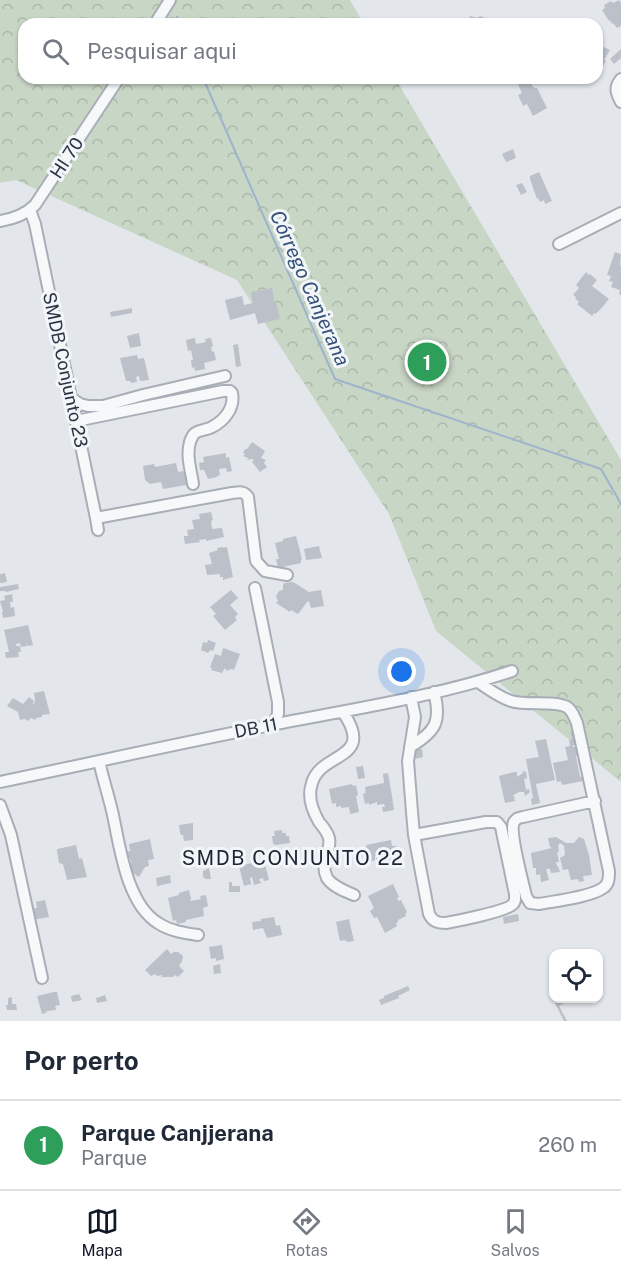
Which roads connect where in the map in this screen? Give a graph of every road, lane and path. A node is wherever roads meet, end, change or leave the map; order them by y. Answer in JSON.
{"nodes":[{"id":1,"x":170,"y":0,"type":"edge"},
{"id":2,"x":159,"y":18,"type":"edge"},
{"id":3,"x":621,"y":79,"type":"edge"},
{"id":4,"x":115,"y":84,"type":"edge"},
{"id":5,"x":621,"y":102,"type":"edge"},
{"id":6,"x":30,"y":210,"type":"junction"},
{"id":7,"x":621,"y":213,"type":"edge"},
{"id":8,"x":0,"y":221,"type":"edge"},
{"id":9,"x":559,"y":244,"type":"dead end"},
{"id":10,"x":225,"y":376,"type":"dead end"},
{"id":11,"x":71,"y":398,"type":"junction"},
{"id":12,"x":76,"y":421,"type":"junction"},
{"id":13,"x":193,"y":484,"type":"dead end"},
{"id":14,"x":96,"y":518,"type":"junction"},
{"id":15,"x":98,"y":530,"type":"dead end"},
{"id":16,"x":287,"y":575,"type":"dead end"},
{"id":17,"x":255,"y":588,"type":"dead end"},
{"id":18,"x":512,"y":671,"type":"dead end"},
{"id":19,"x":478,"y":682,"type":"junction"},
{"id":20,"x":434,"y":692,"type":"junction"},
{"id":21,"x":411,"y":697,"type":"junction"},
{"id":22,"x":344,"y":712,"type":"junction"},
{"id":23,"x":273,"y":725,"type":"junction"},
{"id":24,"x":410,"y":747,"type":"junction"},
{"id":25,"x":99,"y":761,"type":"junction"},
{"id":26,"x":0,"y":782,"type":"edge"},
{"id":27,"x":595,"y":801,"type":"junction"},
{"id":28,"x":0,"y":805,"type":"edge"},
{"id":29,"x":414,"y":835,"type":"junction"},
{"id":30,"x":354,"y":895,"type":"dead end"},
{"id":31,"x":198,"y":935,"type":"dead end"},
{"id":32,"x":42,"y":978,"type":"dead end"}],
"edges":[{"from":1,"to":2,"type":"street"},
{"from":3,"to":5,"type":"street"},
{"from":4,"to":6,"type":"street","name":"HI 70"},
{"from":6,"to":8,"type":"street"},
{"from":6,"to":11,"type":"street","name":"SMDB Conjunto 23"},
{"from":7,"to":9,"type":"street"},
{"from":10,"to":11,"type":"street"},
{"from":11,"to":12,"type":"street","name":"SMDB Conjunto 23"},
{"from":12,"to":13,"type":"street"},
{"from":12,"to":14,"type":"street","name":"SMDB Conjunto 23"},
{"from":14,"to":15,"type":"street","name":"SMDB Conjunto 23"},
{"from":14,"to":16,"type":"street"},
{"from":17,"to":23,"type":"street"},
{"from":18,"to":19,"type":"street","name":"DB 11"},
{"from":19,"to":20,"type":"street","name":"DB 11"},
{"from":19,"to":27,"type":"street"},
{"from":20,"to":21,"type":"street","name":"DB 11"},
{"from":20,"to":24,"type":"street"},
{"from":21,"to":22,"type":"street","name":"DB 11"},
{"from":21,"to":24,"type":"street"},
{"from":22,"to":23,"type":"street","name":"DB 11"},
{"from":22,"to":30,"type":"street"},
{"from":23,"to":25,"type":"street","name":"DB 11"},
{"from":24,"to":29,"type":"street"},
{"from":25,"to":26,"type":"street","name":"DB 11"},
{"from":25,"to":31,"type":"street"},
{"from":27,"to":27,"type":"street"},
{"from":28,"to":32,"type":"street"},
{"from":29,"to":29,"type":"street"}]}
